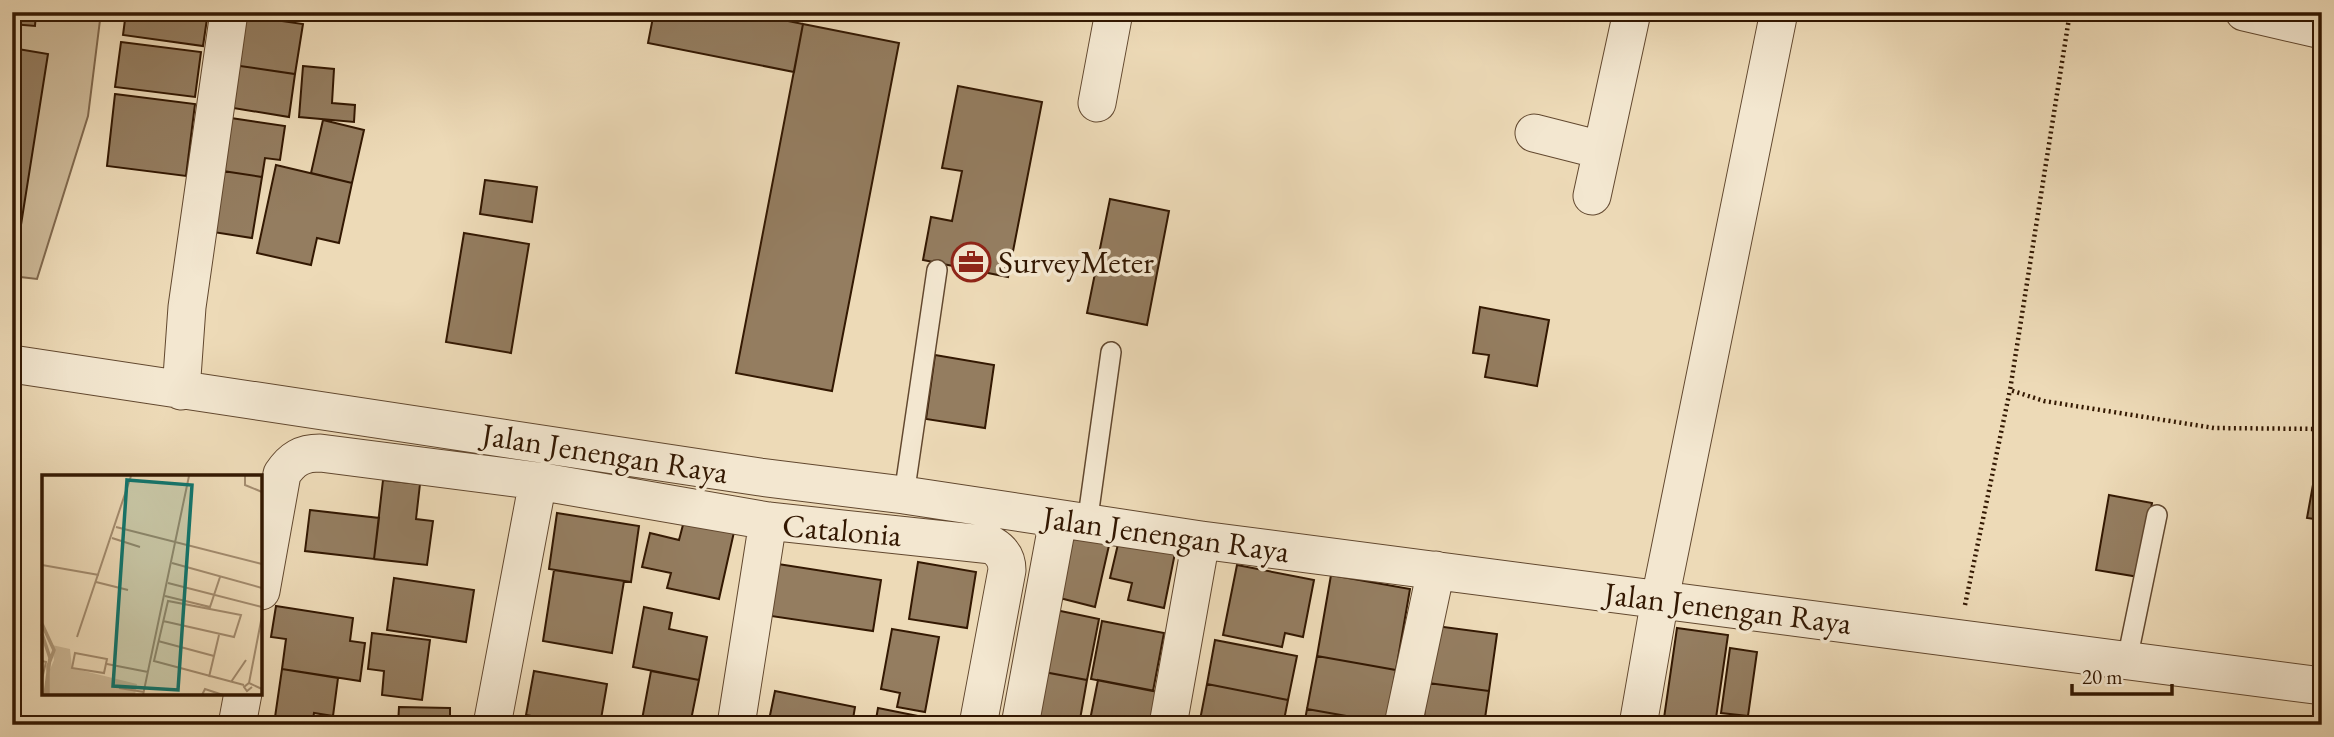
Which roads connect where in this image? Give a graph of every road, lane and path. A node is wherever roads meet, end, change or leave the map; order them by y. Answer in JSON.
{"nodes":[{"id":1,"x":229,"y":12,"type":"edge"},
{"id":2,"x":1114,"y":12,"type":"edge"},
{"id":3,"x":1632,"y":12,"type":"edge"},
{"id":4,"x":1779,"y":12,"type":"edge"},
{"id":5,"x":2070,"y":12,"type":"edge"},
{"id":6,"x":2244,"y":12,"type":"edge"},
{"id":7,"x":2322,"y":30,"type":"edge"},
{"id":8,"x":1097,"y":103,"type":"dead end"},
{"id":9,"x":1534,"y":133,"type":"dead end"},
{"id":10,"x":1601,"y":150,"type":"junction"},
{"id":11,"x":1592,"y":196,"type":"dead end"},
{"id":12,"x":937,"y":270,"type":"dead end"},
{"id":13,"x":1111,"y":352,"type":"dead end"},
{"id":14,"x":12,"y":364,"type":"edge"},
{"id":15,"x":2010,"y":390,"type":"junction"},
{"id":16,"x":181,"y":391,"type":"junction"},
{"id":17,"x":2322,"y":429,"type":"edge"},
{"id":18,"x":538,"y":481,"type":"junction"},
{"id":19,"x":904,"y":495,"type":"junction"},
{"id":20,"x":2157,"y":515,"type":"dead end"},
{"id":21,"x":768,"y":521,"type":"junction"},
{"id":22,"x":1073,"y":522,"type":"junction"},
{"id":23,"x":1201,"y":540,"type":"junction"},
{"id":24,"x":1436,"y":570,"type":"junction"},
{"id":25,"x":262,"y":585,"type":"edge"},
{"id":26,"x":1660,"y":599,"type":"junction"},
{"id":27,"x":1958,"y":639,"type":"junction"},
{"id":28,"x":2127,"y":660,"type":"junction"},
{"id":29,"x":2322,"y":686,"type":"edge"},
{"id":30,"x":243,"y":695,"type":"edge"},
{"id":31,"x":237,"y":725,"type":"edge"},
{"id":32,"x":492,"y":725,"type":"edge"},
{"id":33,"x":736,"y":725,"type":"edge"},
{"id":34,"x":978,"y":725,"type":"edge"},
{"id":35,"x":1020,"y":725,"type":"edge"},
{"id":36,"x":1168,"y":725,"type":"edge"},
{"id":37,"x":1403,"y":725,"type":"edge"},
{"id":38,"x":1638,"y":725,"type":"edge"}],
"edges":[{"from":1,"to":16,"type":"street"},
{"from":2,"to":8,"type":"street"},
{"from":3,"to":10,"type":"street"},
{"from":4,"to":26,"type":"street"},
{"from":5,"to":15,"type":"path"},
{"from":6,"to":7,"type":"street"},
{"from":9,"to":10,"type":"street"},
{"from":10,"to":11,"type":"street"},
{"from":12,"to":19,"type":"lane"},
{"from":13,"to":22,"type":"lane"},
{"from":14,"to":16,"type":"street","name":"Jalan Jenengan Raya"},
{"from":15,"to":17,"type":"path"},
{"from":15,"to":27,"type":"path"},
{"from":16,"to":19,"type":"street","name":"Jalan Jenengan Raya"},
{"from":18,"to":21,"type":"street"},
{"from":18,"to":25,"type":"street"},
{"from":18,"to":32,"type":"street"},
{"from":19,"to":22,"type":"street","name":"Jalan Jenengan Raya"},
{"from":20,"to":28,"type":"lane"},
{"from":21,"to":33,"type":"street","name":"Catalonia"},
{"from":21,"to":34,"type":"street","name":"Catalonia"},
{"from":22,"to":23,"type":"street","name":"Jalan Jenengan Raya"},
{"from":22,"to":35,"type":"street"},
{"from":23,"to":24,"type":"street","name":"Jalan Jenengan Raya"},
{"from":23,"to":36,"type":"street"},
{"from":24,"to":26,"type":"street","name":"Jalan Jenengan Raya"},
{"from":24,"to":37,"type":"street"},
{"from":26,"to":27,"type":"street","name":"Jalan Jenengan Raya"},
{"from":26,"to":38,"type":"street"},
{"from":27,"to":28,"type":"street","name":"Jalan Jenengan Raya"},
{"from":28,"to":29,"type":"street","name":"Jalan Jenengan Raya"},
{"from":30,"to":31,"type":"street"}]}
